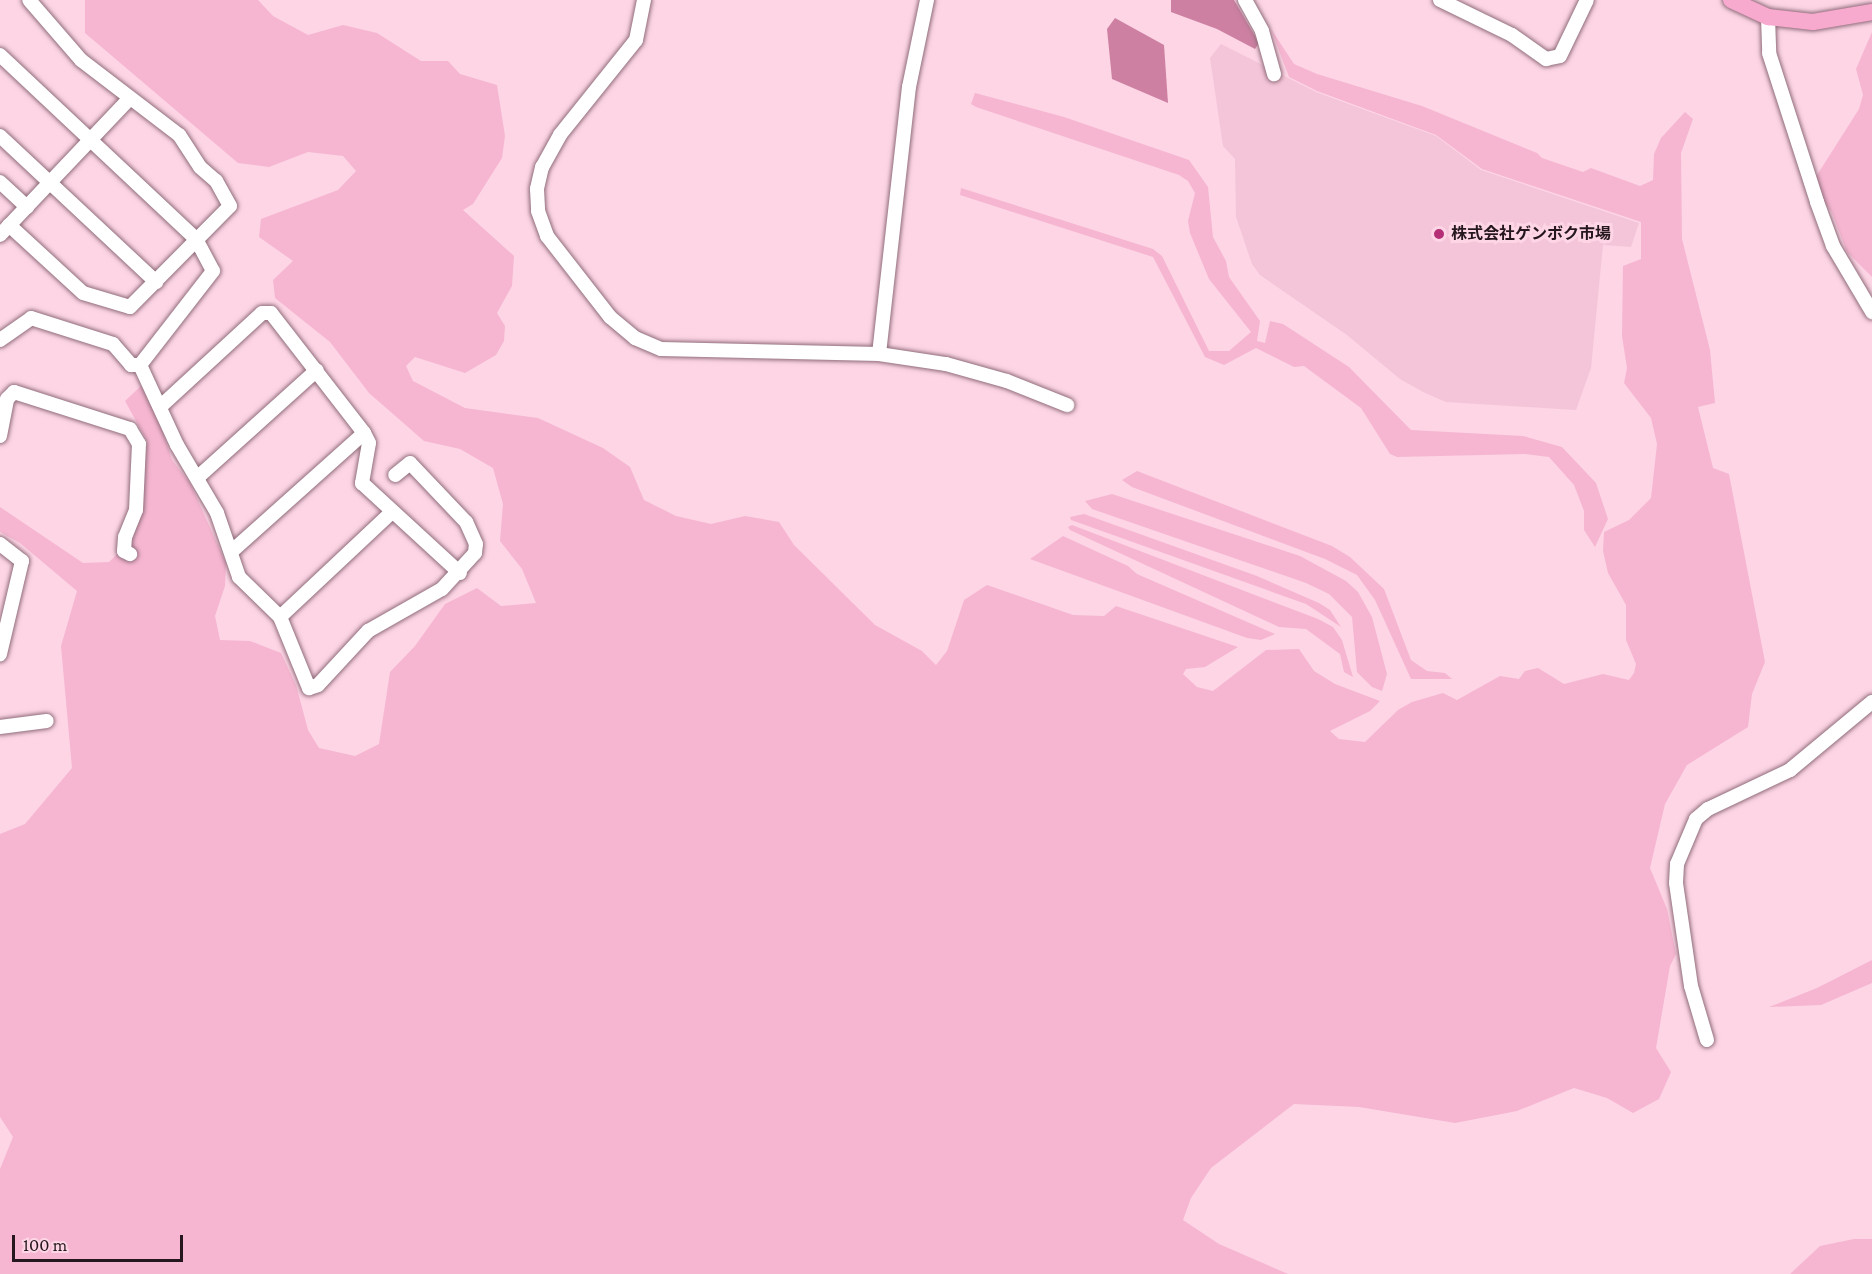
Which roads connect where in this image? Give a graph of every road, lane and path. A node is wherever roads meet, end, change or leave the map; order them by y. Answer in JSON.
{"nodes":[{"id":1,"x":29,"y":0,"type":"edge"},
{"id":2,"x":644,"y":0,"type":"edge"},
{"id":3,"x":927,"y":0,"type":"edge"},
{"id":4,"x":1245,"y":0,"type":"edge"},
{"id":5,"x":1440,"y":0,"type":"edge"},
{"id":6,"x":1587,"y":0,"type":"edge"},
{"id":7,"x":1731,"y":0,"type":"edge"},
{"id":8,"x":1872,"y":12,"type":"edge"},
{"id":9,"x":1768,"y":17,"type":"junction"},
{"id":10,"x":0,"y":55,"type":"edge"},
{"id":11,"x":1274,"y":74,"type":"dead end"},
{"id":12,"x":129,"y":99,"type":"junction"},
{"id":13,"x":0,"y":136,"type":"edge"},
{"id":14,"x":90,"y":140,"type":"junction"},
{"id":15,"x":0,"y":182,"type":"edge"},
{"id":16,"x":50,"y":182,"type":"junction"},
{"id":17,"x":27,"y":207,"type":"junction"},
{"id":18,"x":5,"y":230,"type":"edge"},
{"id":19,"x":196,"y":239,"type":"junction"},
{"id":20,"x":156,"y":282,"type":"junction"},
{"id":21,"x":1872,"y":312,"type":"edge"},
{"id":22,"x":0,"y":340,"type":"edge"},
{"id":23,"x":879,"y":354,"type":"junction"},
{"id":24,"x":140,"y":365,"type":"junction"},
{"id":25,"x":316,"y":370,"type":"junction"},
{"id":26,"x":3,"y":398,"type":"edge"},
{"id":27,"x":1067,"y":405,"type":"dead end"},
{"id":28,"x":161,"y":406,"type":"junction"},
{"id":29,"x":363,"y":432,"type":"junction"},
{"id":30,"x":0,"y":436,"type":"edge"},
{"id":31,"x":395,"y":475,"type":"dead end"},
{"id":32,"x":197,"y":478,"type":"junction"},
{"id":33,"x":392,"y":512,"type":"junction"},
{"id":34,"x":0,"y":544,"type":"edge"},
{"id":35,"x":231,"y":552,"type":"junction"},
{"id":36,"x":130,"y":554,"type":"dead end"},
{"id":37,"x":460,"y":573,"type":"junction"},
{"id":38,"x":280,"y":617,"type":"junction"},
{"id":39,"x":0,"y":654,"type":"edge"},
{"id":40,"x":1872,"y":702,"type":"edge"},
{"id":41,"x":47,"y":721,"type":"dead end"},
{"id":42,"x":0,"y":727,"type":"edge"},
{"id":43,"x":1707,"y":1040,"type":"dead end"}],
"edges":[{"from":1,"to":12,"type":"street"},
{"from":2,"to":23,"type":"street"},
{"from":3,"to":23,"type":"street"},
{"from":4,"to":11,"type":"street"},
{"from":5,"to":6,"type":"street"},
{"from":7,"to":9,"type":"main road"},
{"from":8,"to":9,"type":"main road"},
{"from":9,"to":21,"type":"street"},
{"from":10,"to":14,"type":"street"},
{"from":12,"to":14,"type":"street"},
{"from":12,"to":19,"type":"street"},
{"from":13,"to":16,"type":"street"},
{"from":14,"to":16,"type":"street"},
{"from":14,"to":19,"type":"street"},
{"from":15,"to":17,"type":"street"},
{"from":16,"to":17,"type":"street"},
{"from":16,"to":20,"type":"street"},
{"from":17,"to":18,"type":"street"},
{"from":18,"to":20,"type":"street"},
{"from":19,"to":20,"type":"street"},
{"from":19,"to":24,"type":"street"},
{"from":22,"to":24,"type":"street"},
{"from":23,"to":27,"type":"street"},
{"from":24,"to":28,"type":"street"},
{"from":25,"to":28,"type":"street"},
{"from":25,"to":29,"type":"street"},
{"from":25,"to":32,"type":"street"},
{"from":26,"to":30,"type":"street"},
{"from":26,"to":36,"type":"street"},
{"from":28,"to":32,"type":"street"},
{"from":29,"to":33,"type":"street"},
{"from":29,"to":35,"type":"street"},
{"from":31,"to":37,"type":"street"},
{"from":32,"to":35,"type":"street"},
{"from":33,"to":37,"type":"street"},
{"from":33,"to":38,"type":"street"},
{"from":34,"to":39,"type":"street"},
{"from":35,"to":38,"type":"street"},
{"from":37,"to":38,"type":"street"},
{"from":40,"to":43,"type":"street"},
{"from":41,"to":42,"type":"street"}]}
